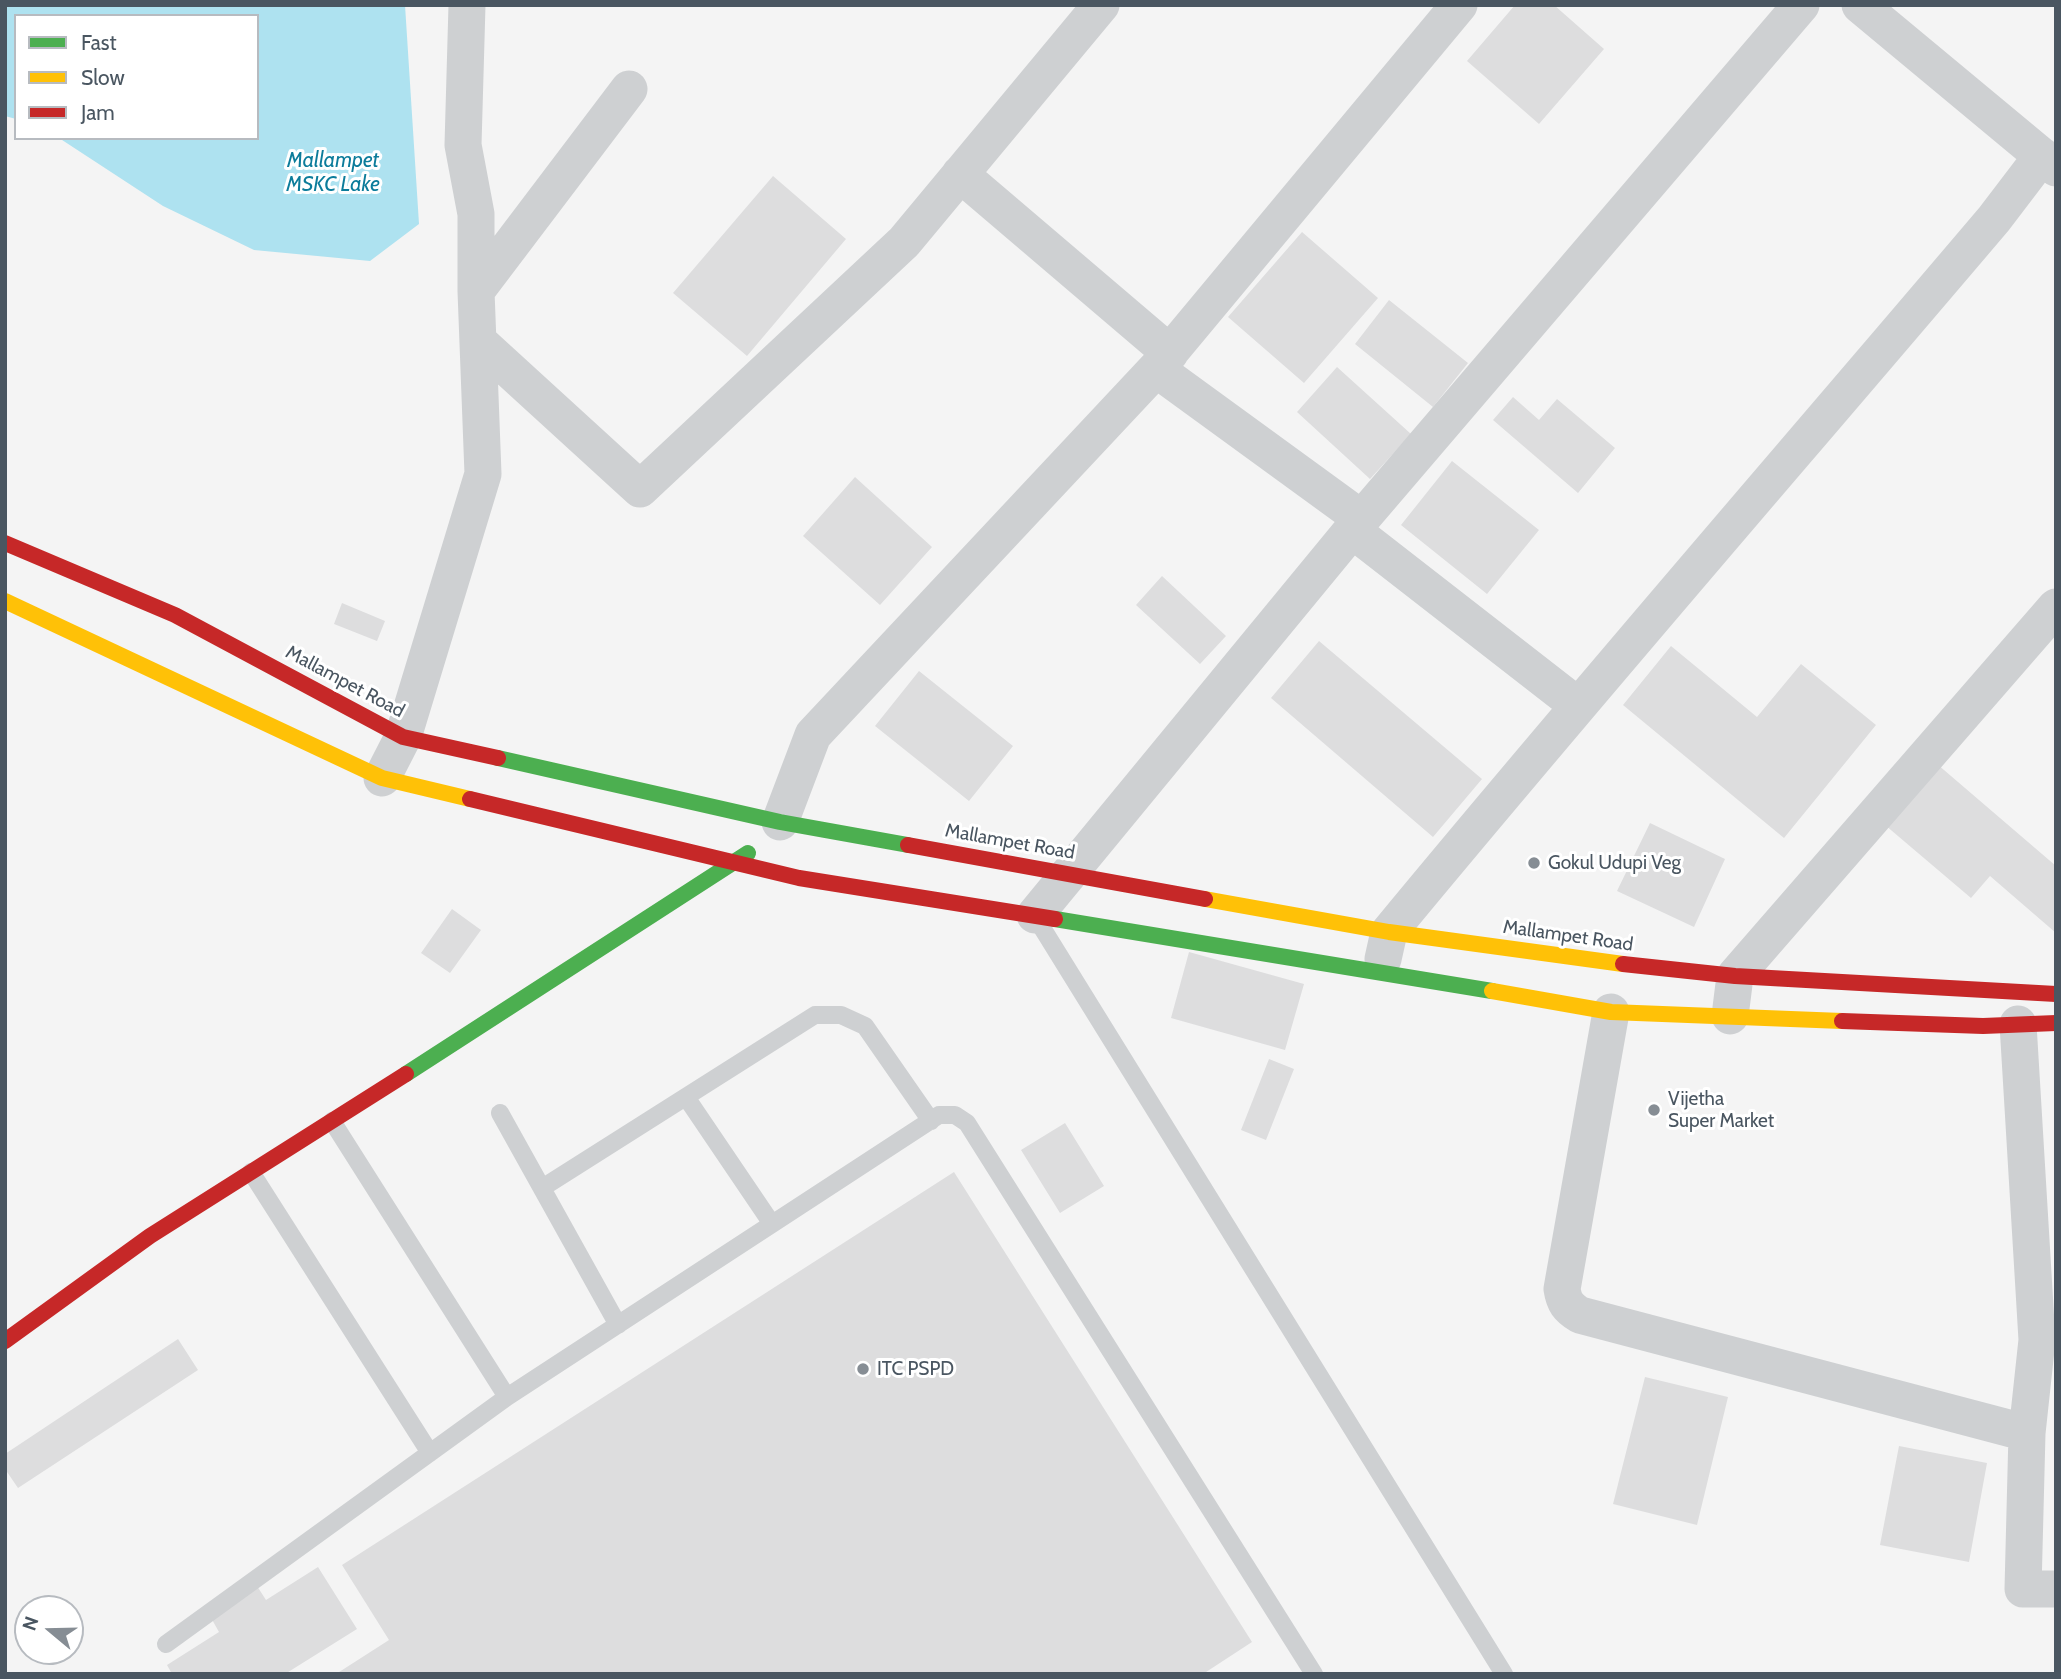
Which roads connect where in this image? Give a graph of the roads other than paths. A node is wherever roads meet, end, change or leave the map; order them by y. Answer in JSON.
{"nodes":[{"id":1,"x":467,"y":5,"type":"edge"},
{"id":2,"x":1101,"y":5,"type":"edge"},
{"id":3,"x":1459,"y":5,"type":"edge"},
{"id":4,"x":1801,"y":5,"type":"edge"},
{"id":5,"x":1860,"y":5,"type":"edge"},
{"id":6,"x":629,"y":89,"type":"dead end"},
{"id":7,"x":2049,"y":162,"type":"edge"},
{"id":8,"x":960,"y":174,"type":"junction"},
{"id":9,"x":476,"y":292,"type":"junction"},
{"id":10,"x":478,"y":341,"type":"junction"},
{"id":11,"x":1163,"y":361,"type":"junction"},
{"id":12,"x":1357,"y":524,"type":"junction"},
{"id":13,"x":5,"y":543,"type":"edge"},
{"id":14,"x":5,"y":601,"type":"edge"},
{"id":15,"x":2056,"y":607,"type":"edge"},
{"id":16,"x":1577,"y":705,"type":"junction"},
{"id":17,"x":402,"y":737,"type":"junction"},
{"id":18,"x":382,"y":778,"type":"junction"},
{"id":19,"x":780,"y":822,"type":"junction"},
{"id":20,"x":737,"y":863,"type":"junction"},
{"id":21,"x":1069,"y":874,"type":"junction"},
{"id":22,"x":1035,"y":915,"type":"junction"},
{"id":23,"x":1389,"y":933,"type":"junction"},
{"id":24,"x":1381,"y":971,"type":"junction"},
{"id":25,"x":1735,"y":975,"type":"junction"},
{"id":26,"x":2056,"y":994,"type":"edge"},
{"id":27,"x":1611,"y":1012,"type":"junction"},
{"id":28,"x":1730,"y":1016,"type":"junction"},
{"id":29,"x":2056,"y":1023,"type":"edge"},
{"id":30,"x":2018,"y":1024,"type":"junction"},
{"id":31,"x":686,"y":1097,"type":"junction"},
{"id":32,"x":500,"y":1113,"type":"dead end"},
{"id":33,"x":332,"y":1121,"type":"junction"},
{"id":34,"x":931,"y":1121,"type":"junction"},
{"id":35,"x":251,"y":1172,"type":"junction"},
{"id":36,"x":542,"y":1188,"type":"junction"},
{"id":37,"x":772,"y":1224,"type":"junction"},
{"id":38,"x":618,"y":1325,"type":"junction"},
{"id":39,"x":5,"y":1340,"type":"edge"},
{"id":40,"x":2046,"y":1340,"type":"edge"},
{"id":41,"x":507,"y":1397,"type":"junction"},
{"id":42,"x":2027,"y":1433,"type":"junction"},
{"id":43,"x":430,"y":1453,"type":"junction"},
{"id":44,"x":2056,"y":1589,"type":"edge"},
{"id":45,"x":166,"y":1644,"type":"dead end"},
{"id":46,"x":1314,"y":1674,"type":"edge"},
{"id":47,"x":1504,"y":1674,"type":"edge"}],
"edges":[{"from":1,"to":9,"type":"street"},
{"from":2,"to":8,"type":"street"},
{"from":3,"to":11,"type":"street"},
{"from":4,"to":12,"type":"street"},
{"from":5,"to":7,"type":"street"},
{"from":6,"to":9,"type":"street"},
{"from":7,"to":16,"type":"street"},
{"from":8,"to":10,"type":"street"},
{"from":8,"to":11,"type":"street"},
{"from":9,"to":10,"type":"street"},
{"from":10,"to":17,"type":"street"},
{"from":11,"to":12,"type":"street"},
{"from":11,"to":19,"type":"street"},
{"from":12,"to":16,"type":"street"},
{"from":12,"to":21,"type":"street"},
{"from":13,"to":17,"type":"main road","name":"Mallampet Road"},
{"from":14,"to":18,"type":"main road"},
{"from":15,"to":25,"type":"street"},
{"from":16,"to":23,"type":"street"},
{"from":17,"to":18,"type":"street"},
{"from":17,"to":19,"type":"main road","name":"Mallampet Road"},
{"from":18,"to":20,"type":"main road"},
{"from":19,"to":20,"type":"main road"},
{"from":19,"to":21,"type":"main road","name":"Mallampet Road"},
{"from":20,"to":22,"type":"main road"},
{"from":20,"to":33,"type":"main road"},
{"from":21,"to":22,"type":"street"},
{"from":21,"to":23,"type":"main road","name":"Mallampet Road"},
{"from":22,"to":24,"type":"main road"},
{"from":22,"to":47,"type":"lane"},
{"from":23,"to":24,"type":"street"},
{"from":23,"to":25,"type":"main road","name":"Mallampet Road"},
{"from":24,"to":27,"type":"main road"},
{"from":25,"to":26,"type":"main road","name":"Mallampet Road"},
{"from":25,"to":28,"type":"street"},
{"from":27,"to":28,"type":"main road"},
{"from":27,"to":42,"type":"street"},
{"from":28,"to":30,"type":"main road"},
{"from":29,"to":30,"type":"main road"},
{"from":30,"to":40,"type":"street"},
{"from":31,"to":34,"type":"lane"},
{"from":31,"to":36,"type":"lane"},
{"from":31,"to":37,"type":"lane"},
{"from":32,"to":36,"type":"lane"},
{"from":33,"to":35,"type":"main road"},
{"from":33,"to":41,"type":"lane"},
{"from":34,"to":37,"type":"lane"},
{"from":34,"to":46,"type":"lane"},
{"from":35,"to":39,"type":"main road"},
{"from":35,"to":43,"type":"lane"},
{"from":36,"to":38,"type":"lane"},
{"from":37,"to":38,"type":"lane"},
{"from":38,"to":41,"type":"lane"},
{"from":40,"to":42,"type":"street"},
{"from":41,"to":43,"type":"lane"},
{"from":42,"to":44,"type":"street"},
{"from":43,"to":45,"type":"lane"}]}
